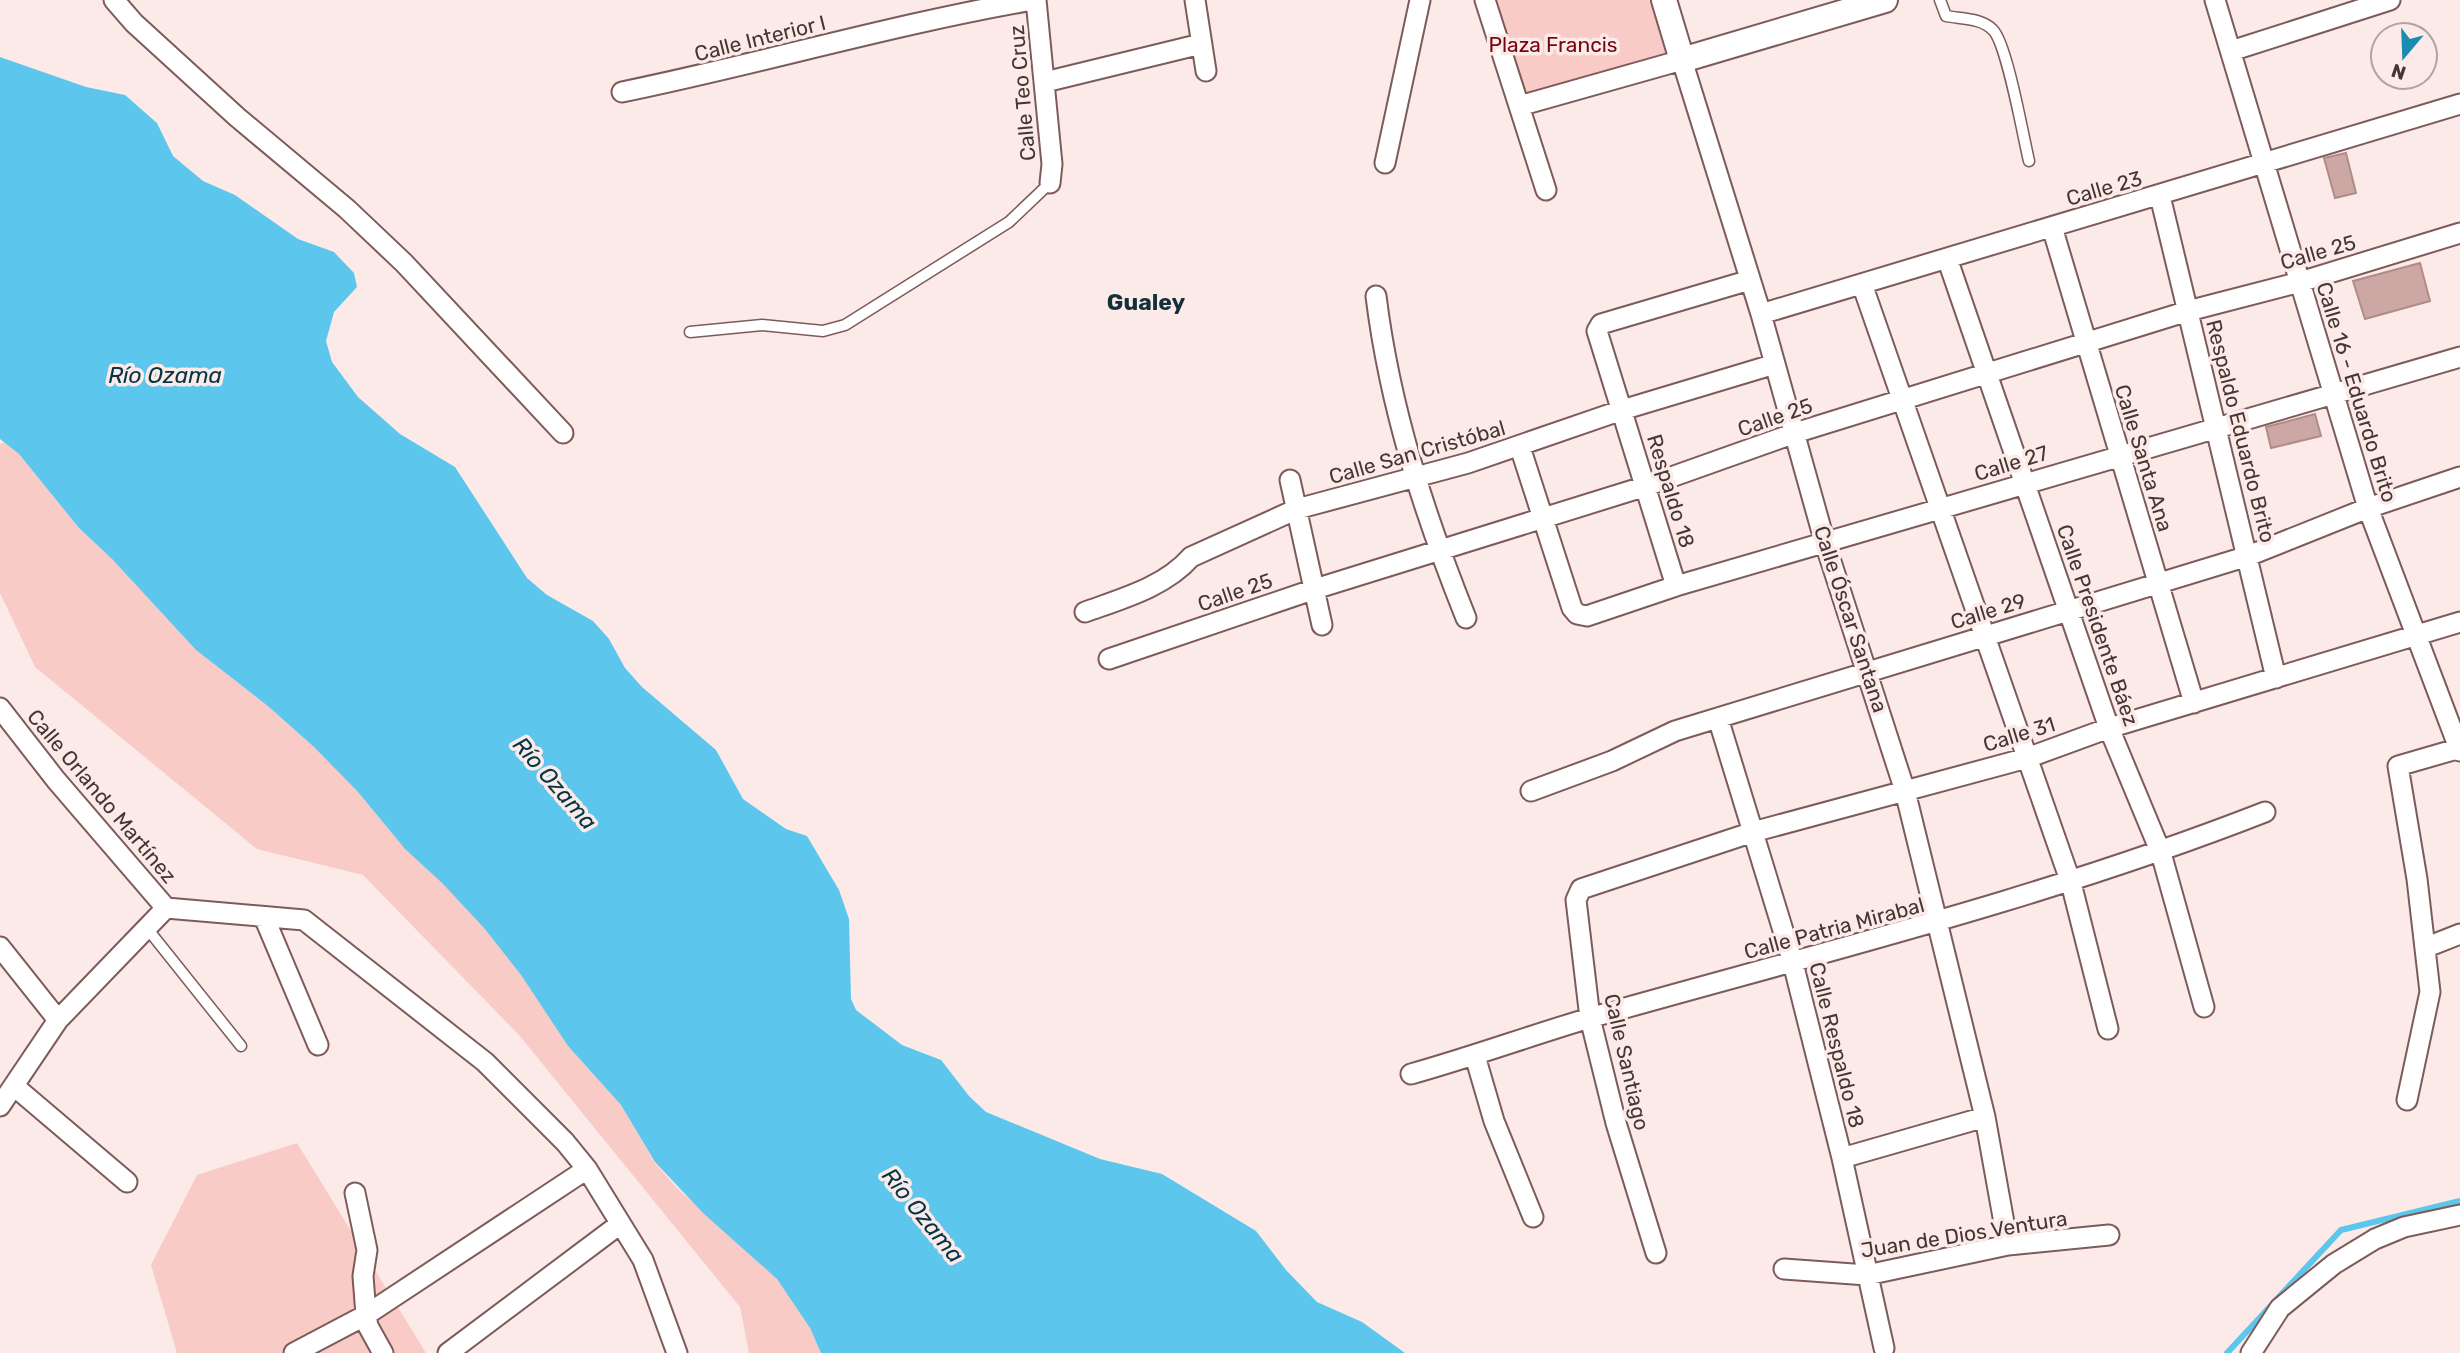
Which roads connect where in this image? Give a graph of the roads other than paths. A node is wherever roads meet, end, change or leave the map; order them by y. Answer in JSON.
{"nodes":[{"id":1,"x":114,"y":0,"type":"edge"},
{"id":2,"x":1034,"y":0,"type":"edge"},
{"id":3,"x":1195,"y":0,"type":"edge"},
{"id":4,"x":1420,"y":0,"type":"edge"},
{"id":5,"x":1485,"y":0,"type":"edge"},
{"id":6,"x":1664,"y":0,"type":"edge"},
{"id":7,"x":1885,"y":0,"type":"edge"},
{"id":8,"x":1940,"y":0,"type":"edge"},
{"id":9,"x":2214,"y":0,"type":"edge"},
{"id":10,"x":2390,"y":0,"type":"edge"},
{"id":11,"x":1201,"y":44,"type":"junction"},
{"id":12,"x":2231,"y":51,"type":"junction"},
{"id":13,"x":1682,"y":60,"type":"junction"},
{"id":14,"x":1206,"y":71,"type":"dead end"},
{"id":15,"x":1045,"y":82,"type":"junction"},
{"id":16,"x":622,"y":92,"type":"dead end"},
{"id":17,"x":2460,"y":104,"type":"edge"},
{"id":18,"x":1519,"y":106,"type":"junction"},
{"id":19,"x":2029,"y":161,"type":"dead end"},
{"id":20,"x":1385,"y":163,"type":"dead end"},
{"id":21,"x":2265,"y":164,"type":"junction"},
{"id":22,"x":1051,"y":183,"type":"joint"},
{"id":23,"x":1546,"y":190,"type":"dead end"},
{"id":24,"x":2160,"y":196,"type":"junction"},
{"id":25,"x":2052,"y":227,"type":"junction"},
{"id":26,"x":2460,"y":233,"type":"edge"},
{"id":27,"x":1947,"y":258,"type":"junction"},
{"id":28,"x":1749,"y":280,"type":"junction"},
{"id":29,"x":2300,"y":282,"type":"junction"},
{"id":30,"x":1862,"y":284,"type":"junction"},
{"id":31,"x":1376,"y":296,"type":"dead end"},
{"id":32,"x":2188,"y":311,"type":"junction"},
{"id":33,"x":1761,"y":314,"type":"junction"},
{"id":34,"x":690,"y":332,"type":"dead end"},
{"id":35,"x":2085,"y":343,"type":"junction"},
{"id":36,"x":2460,"y":357,"type":"edge"},
{"id":37,"x":1775,"y":364,"type":"junction"},
{"id":38,"x":1986,"y":373,"type":"junction"},
{"id":39,"x":2334,"y":393,"type":"junction"},
{"id":40,"x":1903,"y":400,"type":"junction"},
{"id":41,"x":1622,"y":410,"type":"junction"},
{"id":42,"x":2216,"y":426,"type":"junction"},
{"id":43,"x":563,"y":433,"type":"dead end"},
{"id":44,"x":1795,"y":433,"type":"junction"},
{"id":45,"x":1520,"y":447,"type":"junction"},
{"id":46,"x":2119,"y":455,"type":"junction"},
{"id":47,"x":2460,"y":477,"type":"edge"},
{"id":48,"x":1413,"y":479,"type":"junction"},
{"id":49,"x":1290,"y":480,"type":"dead end"},
{"id":50,"x":2025,"y":482,"type":"junction"},
{"id":51,"x":1646,"y":486,"type":"junction"},
{"id":52,"x":2368,"y":508,"type":"junction"},
{"id":53,"x":1297,"y":509,"type":"junction"},
{"id":54,"x":1940,"y":509,"type":"junction"},
{"id":55,"x":1543,"y":519,"type":"junction"},
{"id":56,"x":1825,"y":543,"type":"junction"},
{"id":57,"x":1438,"y":550,"type":"junction"},
{"id":58,"x":2248,"y":556,"type":"junction"},
{"id":59,"x":2158,"y":583,"type":"junction"},
{"id":60,"x":1676,"y":586,"type":"junction"},
{"id":61,"x":1315,"y":589,"type":"junction"},
{"id":62,"x":2068,"y":610,"type":"junction"},
{"id":63,"x":1085,"y":612,"type":"dead end"},
{"id":64,"x":1466,"y":618,"type":"dead end"},
{"id":65,"x":2460,"y":622,"type":"edge"},
{"id":66,"x":1322,"y":625,"type":"dead end"},
{"id":67,"x":2417,"y":635,"type":"junction"},
{"id":68,"x":1985,"y":636,"type":"junction"},
{"id":69,"x":1109,"y":659,"type":"dead end"},
{"id":70,"x":1868,"y":672,"type":"junction"},
{"id":71,"x":2276,"y":678,"type":"junction"},
{"id":72,"x":2194,"y":702,"type":"junction"},
{"id":73,"x":0,"y":708,"type":"edge"},
{"id":74,"x":1718,"y":718,"type":"junction"},
{"id":75,"x":2109,"y":728,"type":"junction"},
{"id":76,"x":2460,"y":749,"type":"edge"},
{"id":77,"x":2027,"y":758,"type":"junction"},
{"id":78,"x":1531,"y":791,"type":"dead end"},
{"id":79,"x":1905,"y":791,"type":"junction"},
{"id":80,"x":2265,"y":812,"type":"dead end"},
{"id":81,"x":1753,"y":832,"type":"junction"},
{"id":82,"x":2161,"y":853,"type":"junction"},
{"id":83,"x":2071,"y":883,"type":"junction"},
{"id":84,"x":1591,"y":885,"type":"joint"},
{"id":85,"x":166,"y":908,"type":"junction"},
{"id":86,"x":264,"y":917,"type":"junction"},
{"id":87,"x":1936,"y":924,"type":"junction"},
{"id":88,"x":146,"y":928,"type":"junction"},
{"id":89,"x":2460,"y":934,"type":"edge"},
{"id":90,"x":0,"y":947,"type":"edge"},
{"id":91,"x":2427,"y":947,"type":"junction"},
{"id":92,"x":1793,"y":964,"type":"junction"},
{"id":93,"x":2204,"y":1007,"type":"dead end"},
{"id":94,"x":1590,"y":1018,"type":"junction"},
{"id":95,"x":58,"y":1020,"type":"junction"},
{"id":96,"x":2108,"y":1029,"type":"dead end"},
{"id":97,"x":241,"y":1045,"type":"dead end"},
{"id":98,"x":318,"y":1045,"type":"dead end"},
{"id":99,"x":1475,"y":1056,"type":"junction"},
{"id":100,"x":1411,"y":1074,"type":"dead end"},
{"id":101,"x":14,"y":1086,"type":"junction"},
{"id":102,"x":2407,"y":1100,"type":"dead end"},
{"id":103,"x":0,"y":1106,"type":"edge"},
{"id":104,"x":1985,"y":1118,"type":"junction"},
{"id":105,"x":1842,"y":1158,"type":"junction"},
{"id":106,"x":587,"y":1169,"type":"junction"},
{"id":107,"x":127,"y":1182,"type":"dead end"},
{"id":108,"x":355,"y":1193,"type":"dead end"},
{"id":109,"x":2460,"y":1216,"type":"edge"},
{"id":110,"x":1533,"y":1217,"type":"dead end"},
{"id":111,"x":620,"y":1224,"type":"junction"},
{"id":112,"x":2109,"y":1235,"type":"dead end"},
{"id":113,"x":2008,"y":1245,"type":"junction"},
{"id":114,"x":1656,"y":1253,"type":"dead end"},
{"id":115,"x":1784,"y":1269,"type":"dead end"},
{"id":116,"x":1867,"y":1275,"type":"junction"},
{"id":117,"x":366,"y":1315,"type":"junction"},
{"id":118,"x":1884,"y":1348,"type":"dead end"},
{"id":119,"x":294,"y":1353,"type":"edge"},
{"id":120,"x":383,"y":1353,"type":"edge"},
{"id":121,"x":448,"y":1353,"type":"edge"},
{"id":122,"x":677,"y":1353,"type":"edge"},
{"id":123,"x":2251,"y":1353,"type":"edge"}],
"edges":[{"from":1,"to":43,"type":"street"},
{"from":2,"to":15,"type":"street","name":"Calle Teo Cruz"},
{"from":2,"to":16,"type":"street","name":"Calle Interior I"},
{"from":3,"to":11,"type":"street"},
{"from":4,"to":20,"type":"street"},
{"from":5,"to":18,"type":"street"},
{"from":6,"to":13,"type":"street","name":"Calle Óscar Santana"},
{"from":7,"to":13,"type":"street"},
{"from":8,"to":19,"type":"lane"},
{"from":9,"to":12,"type":"street","name":"Calle 16 - Eduardo Brito"},
{"from":10,"to":12,"type":"street"},
{"from":11,"to":14,"type":"street"},
{"from":11,"to":15,"type":"street"},
{"from":12,"to":21,"type":"street","name":"Calle 16 - Eduardo Brito"},
{"from":13,"to":18,"type":"street"},
{"from":13,"to":28,"type":"street","name":"Calle Óscar Santana"},
{"from":15,"to":22,"type":"street","name":"Calle Teo Cruz"},
{"from":17,"to":21,"type":"street","name":"Calle 23"},
{"from":18,"to":23,"type":"street"},
{"from":21,"to":24,"type":"street","name":"Calle 23"},
{"from":21,"to":29,"type":"street","name":"Calle 16 - Eduardo Brito"},
{"from":22,"to":34,"type":"lane"},
{"from":24,"to":25,"type":"street","name":"Calle 23"},
{"from":24,"to":32,"type":"street","name":"Respaldo Eduardo Brito"},
{"from":25,"to":27,"type":"street","name":"Calle 23"},
{"from":25,"to":35,"type":"street","name":"Calle Santa Ana"},
{"from":26,"to":29,"type":"street","name":"Calle 25"},
{"from":27,"to":30,"type":"street","name":"Calle 23"},
{"from":27,"to":38,"type":"street","name":"Calle Presidente Báez"},
{"from":28,"to":33,"type":"street","name":"Calle Óscar Santana"},
{"from":28,"to":41,"type":"street","name":"Respaldo 18"},
{"from":29,"to":32,"type":"street","name":"Calle 25"},
{"from":29,"to":39,"type":"street","name":"Calle 16 - Eduardo Brito"},
{"from":30,"to":33,"type":"street","name":"Calle 23"},
{"from":30,"to":40,"type":"street"},
{"from":31,"to":48,"type":"street"},
{"from":32,"to":35,"type":"street","name":"Calle 25"},
{"from":32,"to":42,"type":"street","name":"Respaldo Eduardo Brito"},
{"from":33,"to":37,"type":"street","name":"Calle Óscar Santana"},
{"from":35,"to":38,"type":"street","name":"Calle 25"},
{"from":35,"to":46,"type":"street","name":"Calle Santa Ana"},
{"from":36,"to":39,"type":"street","name":"Calle 27"},
{"from":37,"to":41,"type":"street","name":"Calle San Cristóbal"},
{"from":37,"to":44,"type":"street","name":"Calle Óscar Santana"},
{"from":38,"to":40,"type":"street","name":"Calle 25"},
{"from":38,"to":50,"type":"street","name":"Calle Presidente Báez"},
{"from":39,"to":42,"type":"street","name":"Calle 27"},
{"from":39,"to":52,"type":"street","name":"Calle 16 - Eduardo Brito"},
{"from":40,"to":44,"type":"street","name":"Calle 25"},
{"from":40,"to":54,"type":"street"},
{"from":41,"to":45,"type":"street","name":"Calle San Cristóbal"},
{"from":41,"to":51,"type":"street","name":"Respaldo 18"},
{"from":42,"to":46,"type":"street","name":"Calle 27"},
{"from":42,"to":58,"type":"street","name":"Respaldo Eduardo Brito"},
{"from":44,"to":51,"type":"street","name":"Calle 25"},
{"from":44,"to":56,"type":"street","name":"Calle Óscar Santana"},
{"from":45,"to":48,"type":"street","name":"Calle San Cristóbal"},
{"from":45,"to":55,"type":"street"},
{"from":46,"to":50,"type":"street","name":"Calle 27"},
{"from":46,"to":59,"type":"street","name":"Calle Santa Ana"},
{"from":47,"to":52,"type":"street","name":"Calle 29"},
{"from":48,"to":53,"type":"street","name":"Calle San Cristóbal"},
{"from":48,"to":57,"type":"street"},
{"from":49,"to":53,"type":"street"},
{"from":50,"to":54,"type":"street","name":"Calle 27"},
{"from":50,"to":62,"type":"street","name":"Calle Presidente Báez"},
{"from":51,"to":55,"type":"street","name":"Calle 25"},
{"from":51,"to":60,"type":"street","name":"Respaldo 18"},
{"from":52,"to":58,"type":"street","name":"Calle 29"},
{"from":52,"to":67,"type":"street","name":"Calle 16 - Eduardo Brito"},
{"from":53,"to":61,"type":"street"},
{"from":53,"to":63,"type":"street","name":"Calle San Cristóbal"},
{"from":54,"to":56,"type":"street","name":"Calle 27"},
{"from":54,"to":68,"type":"street"},
{"from":55,"to":57,"type":"street","name":"Calle 25"},
{"from":55,"to":60,"type":"street","name":"Calle 27"},
{"from":56,"to":60,"type":"street","name":"Calle 27"},
{"from":56,"to":70,"type":"street","name":"Calle Óscar Santana"},
{"from":57,"to":61,"type":"street","name":"Calle 25"},
{"from":57,"to":64,"type":"street"},
{"from":58,"to":59,"type":"street","name":"Calle 29"},
{"from":58,"to":71,"type":"street","name":"Respaldo Eduardo Brito"},
{"from":59,"to":62,"type":"street","name":"Calle 29"},
{"from":59,"to":72,"type":"street","name":"Calle Santa Ana"},
{"from":61,"to":66,"type":"street"},
{"from":61,"to":69,"type":"street","name":"Calle 25"},
{"from":62,"to":68,"type":"street","name":"Calle 29"},
{"from":62,"to":75,"type":"street","name":"Calle Presidente Báez"},
{"from":65,"to":67,"type":"street","name":"Calle 31"},
{"from":67,"to":71,"type":"street","name":"Calle 31"},
{"from":67,"to":76,"type":"street","name":"Calle 16 - Eduardo Brito"},
{"from":68,"to":70,"type":"street","name":"Calle 29"},
{"from":68,"to":77,"type":"street"},
{"from":70,"to":74,"type":"street","name":"Calle 29"},
{"from":70,"to":79,"type":"street","name":"Calle Óscar Santana"},
{"from":71,"to":72,"type":"street","name":"Calle 31"},
{"from":72,"to":75,"type":"street","name":"Calle 31"},
{"from":73,"to":85,"type":"street","name":"Calle Orlando Martínez"},
{"from":74,"to":78,"type":"street","name":"Calle 29"},
{"from":74,"to":81,"type":"street","name":"Calle Respaldo 18"},
{"from":75,"to":77,"type":"street","name":"Calle 31"},
{"from":75,"to":82,"type":"street","name":"Calle Presidente Báez"},
{"from":76,"to":91,"type":"street"},
{"from":77,"to":79,"type":"street","name":"Calle 31"},
{"from":77,"to":83,"type":"street"},
{"from":79,"to":81,"type":"street","name":"Calle 31"},
{"from":79,"to":87,"type":"street","name":"Calle Óscar Santana"},
{"from":80,"to":82,"type":"street","name":"Calle Patria Mirabal"},
{"from":81,"to":84,"type":"street","name":"Calle 31"},
{"from":81,"to":92,"type":"street","name":"Calle Respaldo 18"},
{"from":82,"to":83,"type":"street","name":"Calle Patria Mirabal"},
{"from":82,"to":93,"type":"street","name":"Calle Presidente Báez"},
{"from":83,"to":87,"type":"street","name":"Calle Patria Mirabal"},
{"from":83,"to":96,"type":"street"},
{"from":84,"to":94,"type":"street","name":"Calle Santiago"},
{"from":85,"to":86,"type":"street"},
{"from":85,"to":88,"type":"street","name":"Calle Orlando Martínez"},
{"from":86,"to":98,"type":"street"},
{"from":86,"to":106,"type":"street"},
{"from":87,"to":92,"type":"street","name":"Calle Patria Mirabal"},
{"from":87,"to":104,"type":"street","name":"Calle Óscar Santana"},
{"from":88,"to":95,"type":"street","name":"Calle Orlando Martínez"},
{"from":88,"to":97,"type":"lane"},
{"from":89,"to":91,"type":"street"},
{"from":90,"to":95,"type":"street"},
{"from":91,"to":102,"type":"street"},
{"from":92,"to":94,"type":"street","name":"Calle Patria Mirabal"},
{"from":92,"to":105,"type":"street","name":"Calle Respaldo 18"},
{"from":94,"to":99,"type":"street","name":"Calle Patria Mirabal"},
{"from":94,"to":114,"type":"street","name":"Calle Santiago"},
{"from":95,"to":101,"type":"street","name":"Calle Orlando Martínez"},
{"from":99,"to":100,"type":"street","name":"Calle Patria Mirabal"},
{"from":99,"to":110,"type":"street"},
{"from":101,"to":103,"type":"street","name":"Calle Orlando Martínez"},
{"from":101,"to":107,"type":"street"},
{"from":104,"to":105,"type":"street"},
{"from":104,"to":113,"type":"street","name":"Calle Óscar Santana"},
{"from":105,"to":116,"type":"street","name":"Calle Respaldo 18"},
{"from":106,"to":111,"type":"street"},
{"from":106,"to":117,"type":"street"},
{"from":108,"to":117,"type":"street"},
{"from":109,"to":123,"type":"street"},
{"from":111,"to":121,"type":"street"},
{"from":111,"to":122,"type":"street"},
{"from":112,"to":113,"type":"street","name":"Juan de Dios Ventura"},
{"from":113,"to":116,"type":"street","name":"Juan de Dios Ventura"},
{"from":115,"to":116,"type":"street","name":"Juan de Dios Ventura"},
{"from":116,"to":118,"type":"street","name":"Calle Respaldo 18"},
{"from":117,"to":119,"type":"street"},
{"from":117,"to":120,"type":"street"}]}
